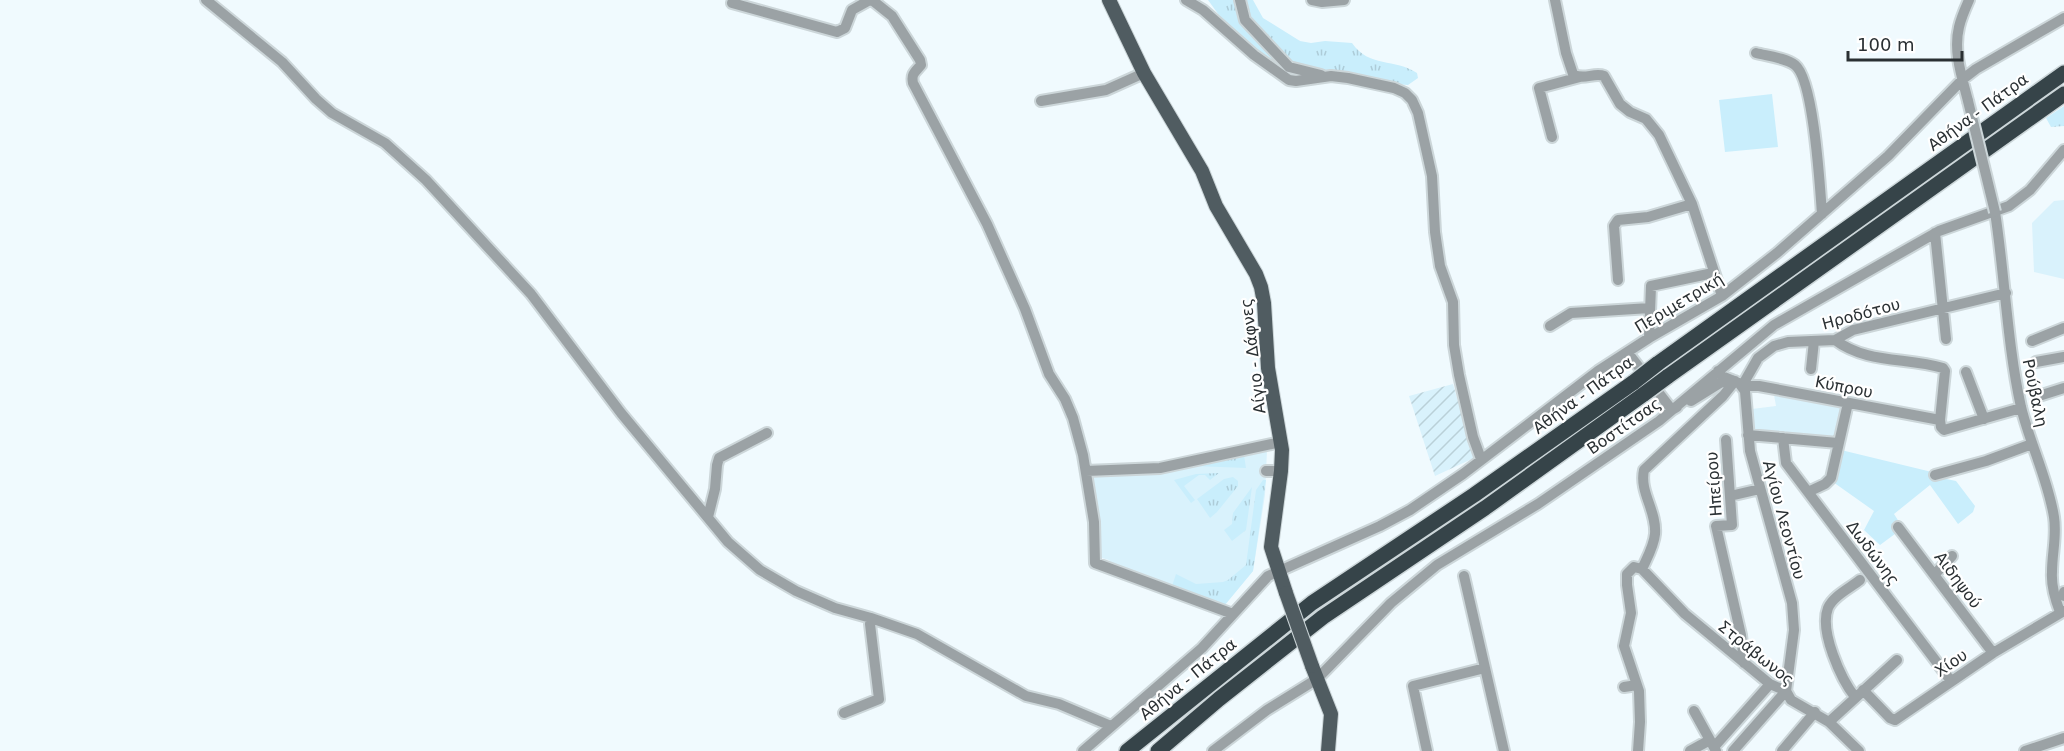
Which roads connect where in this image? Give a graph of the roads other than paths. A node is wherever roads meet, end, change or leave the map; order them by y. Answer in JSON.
{"nodes":[{"id":1,"x":206,"y":0,"type":"edge"},
{"id":2,"x":871,"y":0,"type":"edge"},
{"id":3,"x":1109,"y":0,"type":"edge"},
{"id":4,"x":1186,"y":0,"type":"edge"},
{"id":5,"x":1240,"y":0,"type":"edge"},
{"id":6,"x":1312,"y":0,"type":"edge"},
{"id":7,"x":1344,"y":0,"type":"edge"},
{"id":8,"x":1555,"y":0,"type":"edge"},
{"id":9,"x":1969,"y":0,"type":"edge"},
{"id":10,"x":732,"y":3,"type":"dead end"},
{"id":11,"x":2064,"y":18,"type":"edge"},
{"id":12,"x":1756,"y":53,"type":"dead end"},
{"id":13,"x":1144,"y":73,"type":"junction"},
{"id":14,"x":2064,"y":73,"type":"edge"},
{"id":15,"x":1324,"y":76,"type":"junction"},
{"id":16,"x":1580,"y":77,"type":"junction"},
{"id":17,"x":1963,"y":79,"type":"junction"},
{"id":18,"x":2064,"y":94,"type":"edge"},
{"id":19,"x":1041,"y":101,"type":"dead end"},
{"id":20,"x":1552,"y":137,"type":"dead end"},
{"id":21,"x":2064,"y":150,"type":"edge"},
{"id":22,"x":1692,"y":204,"type":"junction"},
{"id":23,"x":1995,"y":212,"type":"junction"},
{"id":24,"x":1822,"y":214,"type":"junction"},
{"id":25,"x":1935,"y":233,"type":"junction"},
{"id":26,"x":1713,"y":273,"type":"junction"},
{"id":27,"x":1618,"y":280,"type":"dead end"},
{"id":28,"x":2006,"y":292,"type":"junction"},
{"id":29,"x":1722,"y":296,"type":"junction"},
{"id":30,"x":1650,"y":308,"type":"junction"},
{"id":31,"x":1943,"y":309,"type":"junction"},
{"id":32,"x":1550,"y":326,"type":"dead end"},
{"id":33,"x":2064,"y":328,"type":"edge"},
{"id":34,"x":1649,"y":338,"type":"junction"},
{"id":35,"x":1946,"y":339,"type":"dead end"},
{"id":36,"x":1835,"y":340,"type":"junction"},
{"id":37,"x":1814,"y":341,"type":"junction"},
{"id":38,"x":2032,"y":341,"type":"dead end"},
{"id":39,"x":1628,"y":352,"type":"junction"},
{"id":40,"x":2064,"y":357,"type":"edge"},
{"id":41,"x":2036,"y":362,"type":"dead end"},
{"id":42,"x":1811,"y":369,"type":"dead end"},
{"id":43,"x":1718,"y":371,"type":"junction"},
{"id":44,"x":1966,"y":372,"type":"dead end"},
{"id":45,"x":1736,"y":382,"type":"junction"},
{"id":46,"x":1639,"y":388,"type":"junction"},
{"id":47,"x":2064,"y":388,"type":"edge"},
{"id":48,"x":2042,"y":395,"type":"dead end"},
{"id":49,"x":1848,"y":403,"type":"junction"},
{"id":50,"x":2021,"y":408,"type":"junction"},
{"id":51,"x":1672,"y":410,"type":"junction"},
{"id":52,"x":1984,"y":419,"type":"junction"},
{"id":53,"x":1942,"y":425,"type":"junction"},
{"id":54,"x":767,"y":433,"type":"dead end"},
{"id":55,"x":1748,"y":435,"type":"junction"},
{"id":56,"x":1783,"y":438,"type":"junction"},
{"id":57,"x":1726,"y":440,"type":"dead end"},
{"id":58,"x":1281,"y":442,"type":"junction"},
{"id":59,"x":1838,"y":443,"type":"junction"},
{"id":60,"x":2032,"y":444,"type":"junction"},
{"id":61,"x":1481,"y":459,"type":"junction"},
{"id":62,"x":1086,"y":471,"type":"junction"},
{"id":63,"x":1266,"y":471,"type":"dead end"},
{"id":64,"x":1281,"y":471,"type":"junction"},
{"id":65,"x":1935,"y":475,"type":"dead end"},
{"id":66,"x":1760,"y":489,"type":"junction"},
{"id":67,"x":1808,"y":492,"type":"junction"},
{"id":68,"x":1730,"y":496,"type":"junction"},
{"id":69,"x":708,"y":517,"type":"junction"},
{"id":70,"x":1898,"y":527,"type":"dead end"},
{"id":71,"x":1953,"y":556,"type":"dead end"},
{"id":72,"x":1642,"y":569,"type":"junction"},
{"id":73,"x":1278,"y":570,"type":"junction"},
{"id":74,"x":1935,"y":574,"type":"junction"},
{"id":75,"x":1464,"y":576,"type":"dead end"},
{"id":76,"x":1860,"y":580,"type":"dead end"},
{"id":77,"x":2062,"y":612,"type":"edge"},
{"id":78,"x":1233,"y":614,"type":"junction"},
{"id":79,"x":871,"y":618,"type":"junction"},
{"id":80,"x":1993,"y":653,"type":"junction"},
{"id":81,"x":1897,"y":660,"type":"dead end"},
{"id":82,"x":1744,"y":663,"type":"junction"},
{"id":83,"x":1485,"y":668,"type":"junction"},
{"id":84,"x":1315,"y":672,"type":"junction"},
{"id":85,"x":1951,"y":681,"type":"junction"},
{"id":86,"x":1770,"y":684,"type":"junction"},
{"id":87,"x":1637,"y":685,"type":"junction"},
{"id":88,"x":1624,"y":687,"type":"dead end"},
{"id":89,"x":1786,"y":691,"type":"junction"},
{"id":90,"x":1859,"y":694,"type":"junction"},
{"id":91,"x":1694,"y":711,"type":"dead end"},
{"id":92,"x":1815,"y":712,"type":"junction"},
{"id":93,"x":844,"y":714,"type":"dead end"},
{"id":94,"x":1828,"y":722,"type":"junction"},
{"id":95,"x":1111,"y":726,"type":"junction"},
{"id":96,"x":2064,"y":738,"type":"edge"},
{"id":97,"x":1713,"y":746,"type":"edge"},
{"id":98,"x":1083,"y":751,"type":"edge"},
{"id":99,"x":1127,"y":751,"type":"edge"},
{"id":100,"x":1158,"y":751,"type":"edge"},
{"id":101,"x":1213,"y":751,"type":"edge"},
{"id":102,"x":1328,"y":751,"type":"edge"},
{"id":103,"x":1427,"y":751,"type":"edge"},
{"id":104,"x":1504,"y":751,"type":"edge"},
{"id":105,"x":1638,"y":751,"type":"edge"},
{"id":106,"x":1690,"y":751,"type":"edge"},
{"id":107,"x":1733,"y":751,"type":"edge"},
{"id":108,"x":1782,"y":751,"type":"edge"},
{"id":109,"x":1859,"y":751,"type":"edge"},
{"id":110,"x":2025,"y":751,"type":"edge"}],
"edges":[{"from":1,"to":69,"type":"street"},
{"from":2,"to":10,"type":"street"},
{"from":2,"to":62,"type":"street"},
{"from":3,"to":13,"type":"main road","name":"Αίγιο - Δάφνες"},
{"from":4,"to":15,"type":"street"},
{"from":5,"to":15,"type":"street"},
{"from":6,"to":7,"type":"street"},
{"from":8,"to":16,"type":"street"},
{"from":9,"to":17,"type":"street","name":"Ρούβαλη"},
{"from":11,"to":17,"type":"street","name":"Περιμετρική"},
{"from":12,"to":24,"type":"street"},
{"from":13,"to":19,"type":"street"},
{"from":13,"to":58,"type":"main road","name":"Αίγιο - Δάφνες"},
{"from":14,"to":46,"type":"highway","name":"Αθήνα - Πάτρα","bridge":true},
{"from":15,"to":61,"type":"street"},
{"from":16,"to":20,"type":"street"},
{"from":16,"to":22,"type":"street"},
{"from":17,"to":23,"type":"street","name":"Ρούβαλη","bridge":true},
{"from":17,"to":24,"type":"street","name":"Περιμετρική"},
{"from":18,"to":46,"type":"highway","name":"Αθήνα - Πάτρα","bridge":true},
{"from":21,"to":23,"type":"street","name":"Βοστίτσας"},
{"from":22,"to":26,"type":"street"},
{"from":22,"to":27,"type":"street"},
{"from":23,"to":25,"type":"street","name":"Βοστίτσας"},
{"from":23,"to":28,"type":"street","name":"Ρούβαλη"},
{"from":24,"to":29,"type":"street","name":"Περιμετρική"},
{"from":25,"to":31,"type":"street"},
{"from":25,"to":43,"type":"street","name":"Βοστίτσας"},
{"from":26,"to":29,"type":"street"},
{"from":26,"to":30,"type":"street"},
{"from":28,"to":31,"type":"street","name":"Ηροδότου"},
{"from":28,"to":50,"type":"street","name":"Ρούβαλη"},
{"from":29,"to":34,"type":"street","name":"Περιμετρική"},
{"from":30,"to":32,"type":"street"},
{"from":30,"to":34,"type":"street"},
{"from":31,"to":35,"type":"street"},
{"from":31,"to":36,"type":"street","name":"Ηροδότου"},
{"from":33,"to":38,"type":"street"},
{"from":34,"to":39,"type":"street","name":"Περιμετρική"},
{"from":36,"to":37,"type":"street","name":"Ηροδότου"},
{"from":36,"to":53,"type":"street"},
{"from":37,"to":42,"type":"street"},
{"from":37,"to":45,"type":"street","name":"Ηροδότου"},
{"from":39,"to":51,"type":"street"},
{"from":39,"to":61,"type":"street","name":"Περιμετρική"},
{"from":40,"to":41,"type":"street"},
{"from":43,"to":45,"type":"street"},
{"from":43,"to":51,"type":"street","name":"Βοστίτσας"},
{"from":44,"to":52,"type":"street"},
{"from":45,"to":49,"type":"street","name":"Κύπρου"},
{"from":45,"to":51,"type":"street"},
{"from":45,"to":55,"type":"street","name":"Αγίου Λεοντίου"},
{"from":45,"to":72,"type":"street","name":"Ηροδότου"},
{"from":46,"to":99,"type":"highway","name":"Αθήνα - Πάτρα"},
{"from":46,"to":100,"type":"highway","name":"Αθήνα - Πάτρα"},
{"from":47,"to":48,"type":"street"},
{"from":49,"to":53,"type":"street","name":"Κύπρου"},
{"from":49,"to":59,"type":"street"},
{"from":50,"to":52,"type":"street"},
{"from":50,"to":60,"type":"street","name":"Ρούβαλη"},
{"from":51,"to":84,"type":"street","name":"Βοστίτσας"},
{"from":52,"to":53,"type":"street"},
{"from":54,"to":69,"type":"street"},
{"from":55,"to":56,"type":"street"},
{"from":55,"to":66,"type":"street","name":"Αγίου Λεοντίου"},
{"from":56,"to":59,"type":"street"},
{"from":56,"to":67,"type":"street","name":"Δωδώνης"},
{"from":57,"to":68,"type":"street","name":"Ηπείρου"},
{"from":58,"to":62,"type":"street"},
{"from":58,"to":64,"type":"main road","name":"Αίγιο - Δάφνες"},
{"from":59,"to":67,"type":"street"},
{"from":60,"to":65,"type":"street"},
{"from":60,"to":77,"type":"street","name":"Ρούβαλη"},
{"from":61,"to":73,"type":"street","name":"Περιμετρική"},
{"from":62,"to":78,"type":"street"},
{"from":63,"to":64,"type":"street"},
{"from":64,"to":73,"type":"main road","name":"Αίγιο - Δάφνες"},
{"from":66,"to":68,"type":"street"},
{"from":66,"to":89,"type":"street","name":"Αγίου Λεοντίου"},
{"from":67,"to":85,"type":"street","name":"Δωδώνης"},
{"from":68,"to":82,"type":"street","name":"Ηπείρου"},
{"from":69,"to":79,"type":"street"},
{"from":70,"to":74,"type":"street","name":"Αιδηψού"},
{"from":71,"to":74,"type":"street"},
{"from":72,"to":82,"type":"street","name":"Στράβωνος"},
{"from":72,"to":87,"type":"street"},
{"from":73,"to":78,"type":"street","name":"Περιμετρική"},
{"from":73,"to":84,"type":"main road","name":"Αίγιο - Δάφνες","bridge":true},
{"from":74,"to":80,"type":"street","name":"Αιδηψού"},
{"from":75,"to":83,"type":"street"},
{"from":76,"to":90,"type":"street"},
{"from":77,"to":80,"type":"street","name":"Χίου"},
{"from":78,"to":95,"type":"street","name":"Περιμετρική"},
{"from":79,"to":93,"type":"street"},
{"from":79,"to":95,"type":"street"},
{"from":80,"to":85,"type":"street","name":"Χίου"},
{"from":81,"to":90,"type":"street"},
{"from":82,"to":86,"type":"street","name":"Στράβωνος"},
{"from":83,"to":103,"type":"street"},
{"from":83,"to":104,"type":"street"},
{"from":84,"to":101,"type":"street","name":"Βοστίτσας"},
{"from":84,"to":102,"type":"main road","name":"Αίγιο - Δάφνες"},
{"from":85,"to":90,"type":"street","name":"Χίου"},
{"from":86,"to":89,"type":"street","name":"Στράβωνος"},
{"from":86,"to":97,"type":"street"},
{"from":87,"to":88,"type":"street"},
{"from":87,"to":105,"type":"street"},
{"from":89,"to":92,"type":"street","name":"Στράβωνος"},
{"from":89,"to":107,"type":"street"},
{"from":90,"to":94,"type":"street"},
{"from":91,"to":97,"type":"street"},
{"from":92,"to":94,"type":"street","name":"Στράβωνος"},
{"from":92,"to":108,"type":"street"},
{"from":94,"to":109,"type":"street","name":"Στράβωνος"},
{"from":95,"to":98,"type":"street","name":"Περιμετρική"},
{"from":96,"to":110,"type":"street"},
{"from":97,"to":106,"type":"street"}]}
